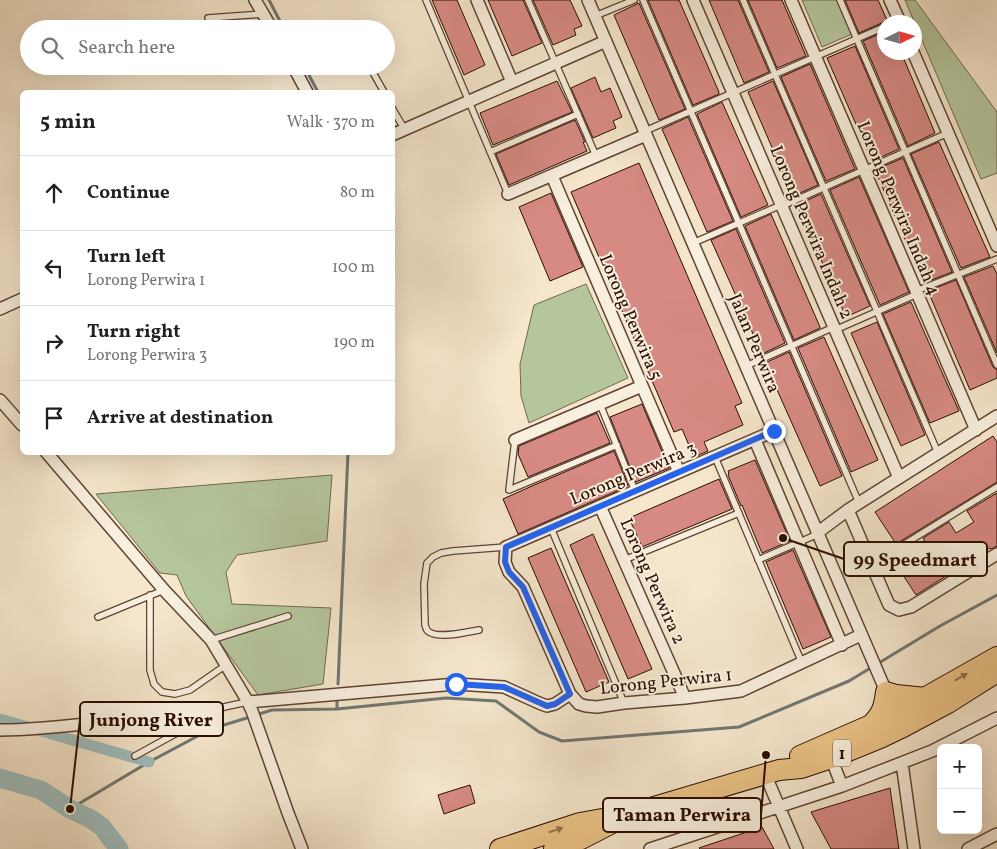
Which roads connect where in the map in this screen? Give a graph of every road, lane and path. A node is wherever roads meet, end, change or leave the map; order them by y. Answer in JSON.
{"nodes":[{"id":1,"x":255,"y":0,"type":"edge"},
{"id":2,"x":426,"y":0,"type":"edge"},
{"id":3,"x":477,"y":0,"type":"edge"},
{"id":4,"x":528,"y":0,"type":"edge"},
{"id":5,"x":588,"y":0,"type":"edge"},
{"id":6,"x":634,"y":0,"type":"edge"},
{"id":7,"x":643,"y":0,"type":"edge"},
{"id":8,"x":693,"y":0,"type":"edge"},
{"id":9,"x":743,"y":0,"type":"edge"},
{"id":10,"x":791,"y":0,"type":"edge"},
{"id":11,"x":840,"y":0,"type":"edge"},
{"id":12,"x":890,"y":0,"type":"edge"},
{"id":13,"x":263,"y":14,"type":"junction"},
{"id":14,"x":895,"y":15,"type":"edge"},
{"id":15,"x":596,"y":16,"type":"junction"},
{"id":16,"x":208,"y":18,"type":"dead end"},
{"id":17,"x":267,"y":20,"type":"edge"},
{"id":18,"x":877,"y":29,"type":"edge"},
{"id":19,"x":857,"y":39,"type":"junction"},
{"id":20,"x":606,"y":41,"type":"junction"},
{"id":21,"x":815,"y":57,"type":"junction"},
{"id":22,"x":916,"y":60,"type":"edge"},
{"id":23,"x":555,"y":63,"type":"junction"},
{"id":24,"x":775,"y":74,"type":"junction"},
{"id":25,"x":298,"y":75,"type":"edge"},
{"id":26,"x":374,"y":75,"type":"edge"},
{"id":27,"x":512,"y":82,"type":"junction"},
{"id":28,"x":306,"y":90,"type":"edge"},
{"id":29,"x":383,"y":90,"type":"edge"},
{"id":30,"x":733,"y":93,"type":"junction"},
{"id":31,"x":468,"y":102,"type":"junction"},
{"id":32,"x":691,"y":111,"type":"junction"},
{"id":33,"x":395,"y":114,"type":"edge"},
{"id":34,"x":578,"y":114,"type":"junction"},
{"id":35,"x":404,"y":130,"type":"junction"},
{"id":36,"x":646,"y":133,"type":"junction"},
{"id":37,"x":948,"y":133,"type":"junction"},
{"id":38,"x":395,"y":134,"type":"edge"},
{"id":39,"x":490,"y":152,"type":"junction"},
{"id":40,"x":906,"y":152,"type":"junction"},
{"id":41,"x":596,"y":156,"type":"junction"},
{"id":42,"x":864,"y":170,"type":"junction"},
{"id":43,"x":552,"y":176,"type":"junction"},
{"id":44,"x":824,"y":188,"type":"junction"},
{"id":45,"x":508,"y":194,"type":"joint"},
{"id":46,"x":781,"y":205,"type":"junction"},
{"id":47,"x":739,"y":223,"type":"junction"},
{"id":48,"x":693,"y":243,"type":"junction"},
{"id":49,"x":997,"y":246,"type":"edge"},
{"id":50,"x":997,"y":259,"type":"edge"},
{"id":51,"x":958,"y":275,"type":"junction"},
{"id":52,"x":917,"y":292,"type":"junction"},
{"id":53,"x":20,"y":300,"type":"edge"},
{"id":54,"x":0,"y":309,"type":"edge"},
{"id":55,"x":877,"y":312,"type":"junction"},
{"id":56,"x":834,"y":328,"type":"junction"},
{"id":57,"x":792,"y":346,"type":"junction"},
{"id":58,"x":997,"y":365,"type":"edge"},
{"id":59,"x":746,"y":366,"type":"junction"},
{"id":60,"x":642,"y":386,"type":"junction"},
{"id":61,"x":0,"y":400,"type":"edge"},
{"id":62,"x":600,"y":404,"type":"junction"},
{"id":63,"x":994,"y":420,"type":"edge"},
{"id":64,"x":20,"y":423,"type":"edge"},
{"id":65,"x":976,"y":430,"type":"junction"},
{"id":66,"x":774,"y":431,"type":"junction"},
{"id":67,"x":515,"y":440,"type":"joint"},
{"id":68,"x":755,"y":440,"type":"junction"},
{"id":69,"x":617,"y":445,"type":"junction"},
{"id":70,"x":938,"y":453,"type":"junction"},
{"id":71,"x":49,"y":455,"type":"edge"},
{"id":72,"x":715,"y":457,"type":"junction"},
{"id":73,"x":679,"y":472,"type":"junction"},
{"id":74,"x":899,"y":478,"type":"junction"},
{"id":75,"x":997,"y":487,"type":"edge"},
{"id":76,"x":635,"y":491,"type":"junction"},
{"id":77,"x":859,"y":503,"type":"junction"},
{"id":78,"x":600,"y":506,"type":"junction"},
{"id":79,"x":848,"y":510,"type":"junction"},
{"id":80,"x":739,"y":513,"type":"junction"},
{"id":81,"x":551,"y":528,"type":"junction"},
{"id":82,"x":818,"y":533,"type":"junction"},
{"id":83,"x":799,"y":542,"type":"junction"},
{"id":84,"x":506,"y":547,"type":"junction"},
{"id":85,"x":997,"y":554,"type":"edge"},
{"id":86,"x":624,"y":560,"type":"junction"},
{"id":87,"x":758,"y":560,"type":"junction"},
{"id":88,"x":870,"y":562,"type":"junction"},
{"id":89,"x":164,"y":590,"type":"junction"},
{"id":90,"x":150,"y":595,"type":"junction"},
{"id":91,"x":288,"y":616,"type":"dead end"},
{"id":92,"x":98,"y":617,"type":"dead end"},
{"id":93,"x":479,"y":630,"type":"dead end"},
{"id":94,"x":861,"y":635,"type":"junction"},
{"id":95,"x":211,"y":640,"type":"junction"},
{"id":96,"x":842,"y":645,"type":"junction"},
{"id":97,"x":997,"y":657,"type":"edge"},
{"id":98,"x":802,"y":663,"type":"junction"},
{"id":99,"x":226,"y":665,"type":"junction"},
{"id":100,"x":997,"y":672,"type":"edge"},
{"id":101,"x":883,"y":685,"type":"junction"},
{"id":102,"x":570,"y":694,"type":"junction"},
{"id":103,"x":685,"y":698,"type":"junction"},
{"id":104,"x":926,"y":698,"type":"junction"},
{"id":105,"x":624,"y":703,"type":"junction"},
{"id":106,"x":250,"y":706,"type":"junction"},
{"id":107,"x":165,"y":716,"type":"dead end"},
{"id":108,"x":997,"y":718,"type":"edge"},
{"id":109,"x":899,"y":720,"type":"junction"},
{"id":110,"x":870,"y":726,"type":"junction"},
{"id":111,"x":0,"y":730,"type":"edge"},
{"id":112,"x":135,"y":756,"type":"dead end"},
{"id":113,"x":831,"y":758,"type":"junction"},
{"id":114,"x":902,"y":763,"type":"junction"},
{"id":115,"x":772,"y":772,"type":"junction"},
{"id":116,"x":842,"y":786,"type":"junction"},
{"id":117,"x":779,"y":807,"type":"junction"},
{"id":118,"x":630,"y":814,"type":"junction"},
{"id":119,"x":997,"y":834,"type":"edge"},
{"id":120,"x":302,"y":849,"type":"edge"},
{"id":121,"x":500,"y":849,"type":"edge"},
{"id":122,"x":554,"y":849,"type":"edge"},
{"id":123,"x":650,"y":849,"type":"edge"},
{"id":124,"x":797,"y":849,"type":"edge"},
{"id":125,"x":914,"y":849,"type":"edge"},
{"id":126,"x":968,"y":849,"type":"edge"}],
"edges":[{"from":1,"to":13,"type":"street"},
{"from":2,"to":31,"type":"lane"},
{"from":3,"to":27,"type":"street"},
{"from":4,"to":23,"type":"lane"},
{"from":5,"to":15,"type":"street","name":"Jalan Perwira"},
{"from":6,"to":15,"type":"lane"},
{"from":7,"to":32,"type":"lane"},
{"from":8,"to":30,"type":"street","name":"Lorong Perwira Indah 2"},
{"from":9,"to":24,"type":"lane"},
{"from":10,"to":21,"type":"street","name":"Lorong Perwira Indah 4"},
{"from":11,"to":19,"type":"lane"},
{"from":12,"to":14,"type":"street"},
{"from":13,"to":16,"type":"lane"},
{"from":13,"to":17,"type":"street"},
{"from":15,"to":20,"type":"street","name":"Jalan Perwira"},
{"from":18,"to":19,"type":"lane"},
{"from":19,"to":21,"type":"lane"},
{"from":19,"to":40,"type":"lane"},
{"from":20,"to":23,"type":"street"},
{"from":20,"to":36,"type":"street","name":"Jalan Perwira"},
{"from":21,"to":24,"type":"lane"},
{"from":21,"to":42,"type":"street","name":"Lorong Perwira Indah 4"},
{"from":22,"to":37,"type":"street"},
{"from":23,"to":27,"type":"street"},
{"from":23,"to":34,"type":"lane"},
{"from":24,"to":30,"type":"lane"},
{"from":24,"to":44,"type":"lane"},
{"from":25,"to":28,"type":"street"},
{"from":26,"to":29,"type":"lane"},
{"from":27,"to":31,"type":"street"},
{"from":30,"to":32,"type":"lane"},
{"from":30,"to":46,"type":"street","name":"Lorong Perwira Indah 2"},
{"from":31,"to":35,"type":"street"},
{"from":31,"to":39,"type":"lane"},
{"from":32,"to":36,"type":"lane"},
{"from":32,"to":47,"type":"lane"},
{"from":33,"to":35,"type":"lane"},
{"from":34,"to":39,"type":"lane"},
{"from":34,"to":41,"type":"lane"},
{"from":35,"to":38,"type":"street"},
{"from":36,"to":41,"type":"street"},
{"from":36,"to":48,"type":"street","name":"Jalan Perwira"},
{"from":37,"to":40,"type":"lane"},
{"from":37,"to":49,"type":"street"},
{"from":39,"to":45,"type":"lane"},
{"from":40,"to":42,"type":"lane"},
{"from":40,"to":51,"type":"lane"},
{"from":41,"to":43,"type":"street"},
{"from":42,"to":44,"type":"lane"},
{"from":42,"to":52,"type":"street","name":"Lorong Perwira Indah 4"},
{"from":43,"to":45,"type":"street"},
{"from":43,"to":60,"type":"street","name":"Lorong Perwira 5"},
{"from":44,"to":46,"type":"lane"},
{"from":44,"to":55,"type":"lane"},
{"from":46,"to":47,"type":"lane"},
{"from":46,"to":56,"type":"street","name":"Lorong Perwira Indah 2"},
{"from":47,"to":48,"type":"lane"},
{"from":47,"to":57,"type":"lane"},
{"from":48,"to":59,"type":"street","name":"Jalan Perwira"},
{"from":50,"to":51,"type":"lane"},
{"from":51,"to":52,"type":"lane"},
{"from":51,"to":58,"type":"lane"},
{"from":52,"to":55,"type":"lane"},
{"from":52,"to":65,"type":"street","name":"Lorong Perwira Indah 4"},
{"from":53,"to":54,"type":"street"},
{"from":55,"to":56,"type":"lane"},
{"from":55,"to":70,"type":"lane"},
{"from":56,"to":57,"type":"lane"},
{"from":56,"to":74,"type":"street","name":"Lorong Perwira Indah 2"},
{"from":57,"to":59,"type":"lane"},
{"from":57,"to":77,"type":"lane"},
{"from":59,"to":66,"type":"street","name":"Jalan Perwira"},
{"from":60,"to":62,"type":"street"},
{"from":60,"to":73,"type":"street","name":"Lorong Perwira 5"},
{"from":61,"to":64,"type":"street"},
{"from":62,"to":67,"type":"street"},
{"from":62,"to":69,"type":"lane"},
{"from":63,"to":65,"type":"street"},
{"from":65,"to":70,"type":"street"},
{"from":66,"to":68,"type":"street","name":"Lorong Perwira 3"},
{"from":66,"to":82,"type":"street","name":"Jalan Perwira"},
{"from":67,"to":69,"type":"lane"},
{"from":68,"to":72,"type":"street","name":"Lorong Perwira 3"},
{"from":68,"to":83,"type":"street"},
{"from":69,"to":76,"type":"lane"},
{"from":70,"to":74,"type":"street"},
{"from":71,"to":89,"type":"street"},
{"from":72,"to":73,"type":"street","name":"Lorong Perwira 3"},
{"from":72,"to":80,"type":"lane"},
{"from":73,"to":76,"type":"street","name":"Lorong Perwira 3"},
{"from":74,"to":77,"type":"street"},
{"from":75,"to":88,"type":"lane"},
{"from":76,"to":78,"type":"street","name":"Lorong Perwira 3"},
{"from":77,"to":79,"type":"street"},
{"from":78,"to":81,"type":"street","name":"Lorong Perwira 3"},
{"from":78,"to":86,"type":"street","name":"Lorong Perwira 2"},
{"from":79,"to":82,"type":"street"},
{"from":79,"to":88,"type":"street"},
{"from":80,"to":86,"type":"lane"},
{"from":80,"to":87,"type":"lane"},
{"from":81,"to":84,"type":"street","name":"Lorong Perwira 3"},
{"from":81,"to":105,"type":"lane"},
{"from":82,"to":83,"type":"lane"},
{"from":82,"to":94,"type":"street","name":"Jalan Perwira"},
{"from":83,"to":87,"type":"lane"},
{"from":83,"to":96,"type":"street"},
{"from":84,"to":93,"type":"lane"},
{"from":84,"to":102,"type":"street"},
{"from":85,"to":88,"type":"street"},
{"from":86,"to":103,"type":"street","name":"Lorong Perwira 2"},
{"from":87,"to":98,"type":"lane"},
{"from":89,"to":90,"type":"lane"},
{"from":89,"to":95,"type":"street"},
{"from":90,"to":92,"type":"lane"},
{"from":90,"to":99,"type":"lane"},
{"from":91,"to":95,"type":"lane"},
{"from":94,"to":96,"type":"street","name":"Lorong Perwira 1"},
{"from":94,"to":101,"type":"street","name":"Jalan Perwira"},
{"from":95,"to":99,"type":"street"},
{"from":96,"to":98,"type":"street","name":"Lorong Perwira 1"},
{"from":104,"to":97,"type":"highway","number":"1","one_way":true},
{"from":98,"to":103,"type":"street","name":"Lorong Perwira 1"},
{"from":99,"to":106,"type":"street"},
{"from":100,"to":109,"type":"highway","number":"1"},
{"from":101,"to":104,"type":"highway"},
{"from":101,"to":109,"type":"street","name":"Jalan Perwira"},
{"from":101,"to":110,"type":"highway"},
{"from":102,"to":105,"type":"street","name":"Lorong Perwira 1"},
{"from":102,"to":106,"type":"street"},
{"from":103,"to":105,"type":"street","name":"Lorong Perwira 1"},
{"from":104,"to":109,"type":"highway","number":"1"},
{"from":106,"to":112,"type":"lane"},
{"from":106,"to":120,"type":"street"},
{"from":107,"to":111,"type":"street"},
{"from":108,"to":114,"type":"street"},
{"from":109,"to":110,"type":"highway","number":"1"},
{"from":109,"to":113,"type":"highway","number":"1"},
{"from":110,"to":115,"type":"highway","number":"1"},
{"from":113,"to":115,"type":"highway","number":"1"},
{"from":113,"to":116,"type":"street"},
{"from":114,"to":116,"type":"street"},
{"from":114,"to":125,"type":"street"},
{"from":115,"to":117,"type":"street"},
{"from":115,"to":118,"type":"highway","number":"1"},
{"from":116,"to":117,"type":"street"},
{"from":117,"to":123,"type":"street"},
{"from":117,"to":124,"type":"street"},
{"from":121,"to":118,"type":"highway","number":"1","one_way":true},
{"from":118,"to":122,"type":"highway","number":"1"},
{"from":119,"to":126,"type":"street"}]}
